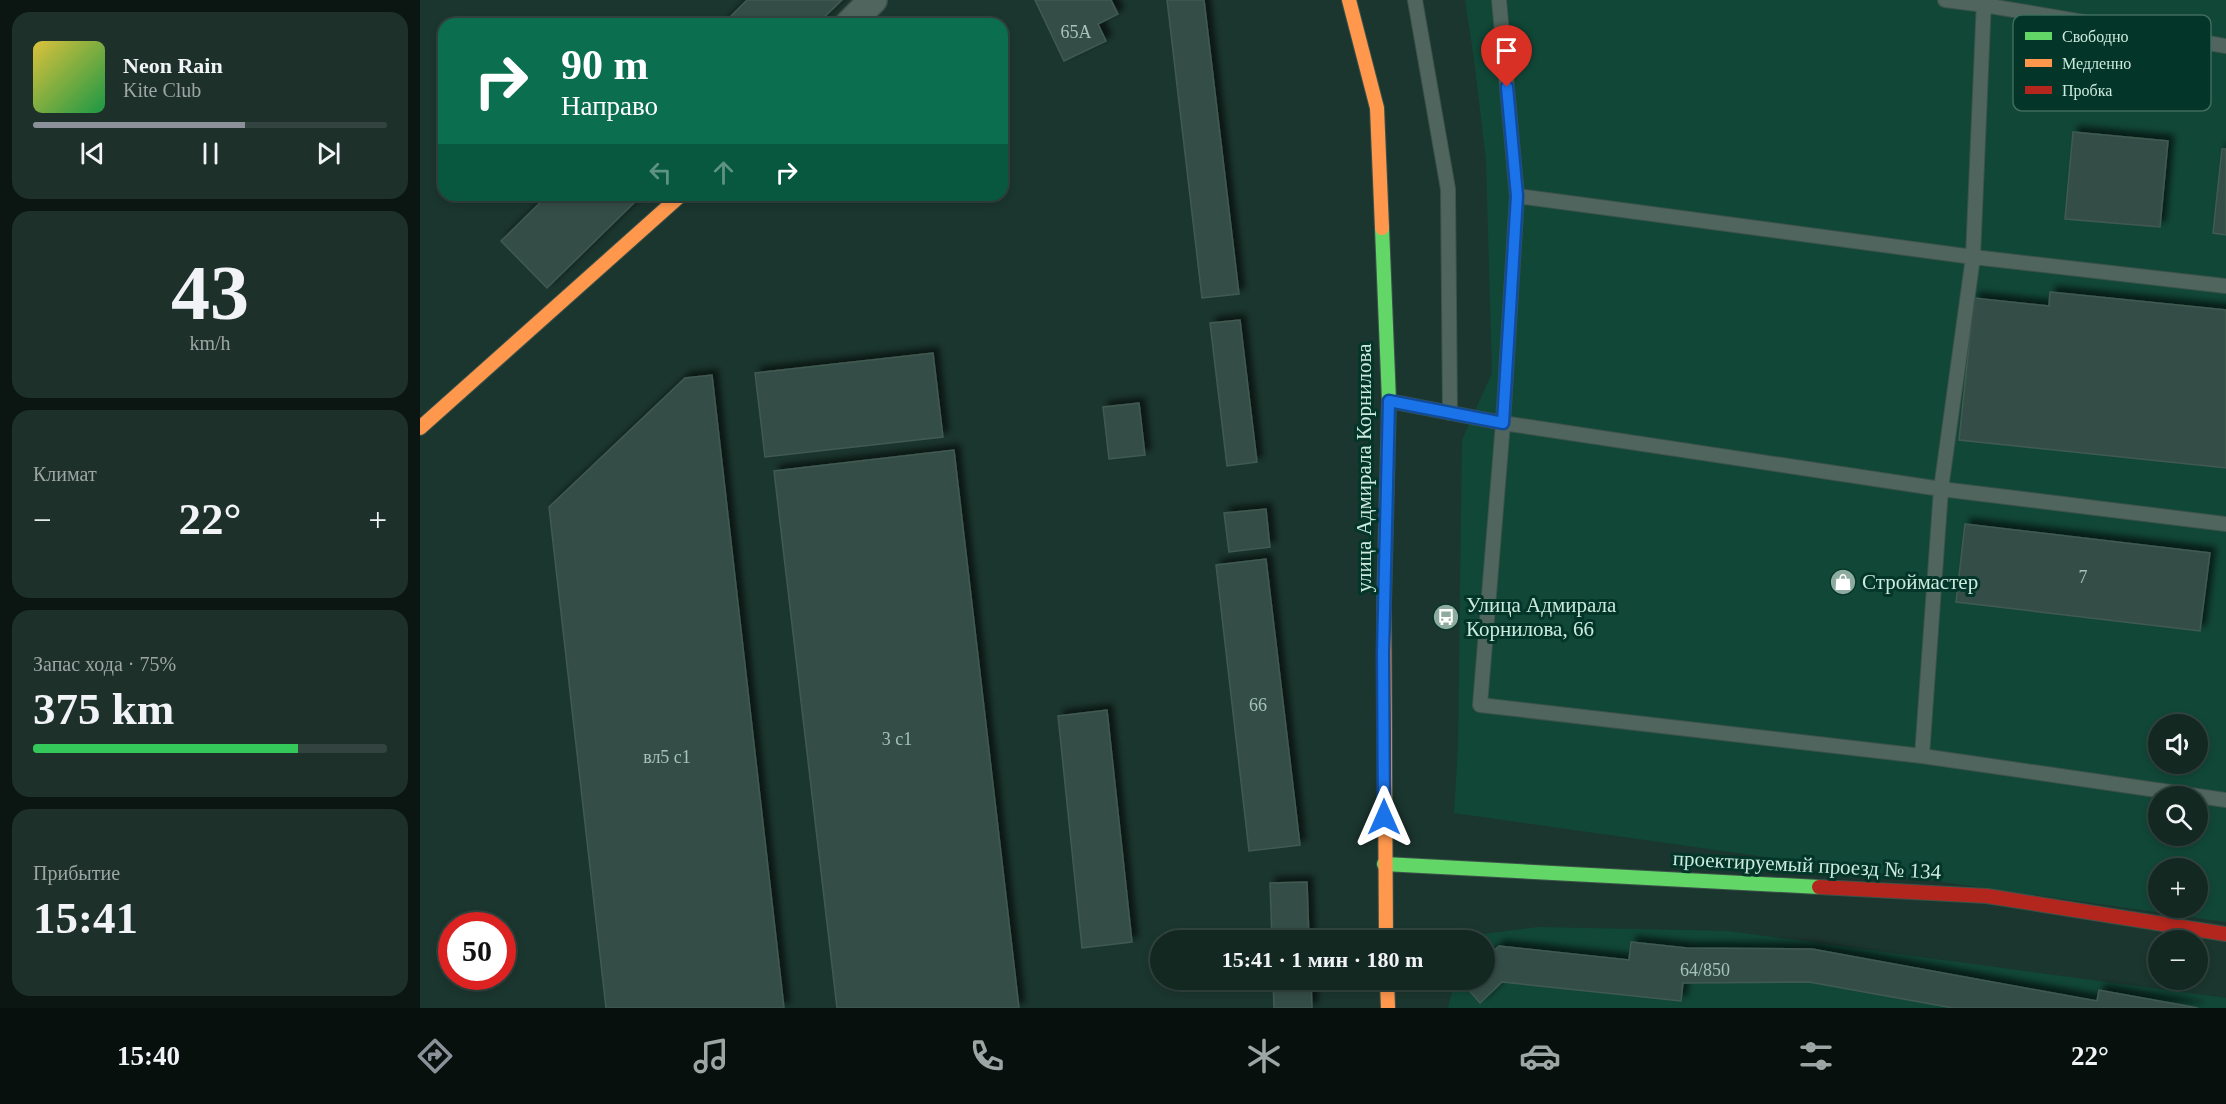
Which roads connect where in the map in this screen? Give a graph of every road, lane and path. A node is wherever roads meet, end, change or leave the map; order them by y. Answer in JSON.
{"nodes":[{"id":1,"x":873,"y":0,"type":"edge"},
{"id":2,"x":1349,"y":0,"type":"edge"},
{"id":3,"x":1415,"y":0,"type":"edge"},
{"id":4,"x":1499,"y":0,"type":"edge"},
{"id":5,"x":1945,"y":0,"type":"edge"},
{"id":6,"x":1984,"y":2,"type":"edge"},
{"id":7,"x":2056,"y":15,"type":"edge"},
{"id":8,"x":855,"y":18,"type":"edge"},
{"id":9,"x":2211,"y":43,"type":"edge"},
{"id":10,"x":2226,"y":46,"type":"edge"},
{"id":11,"x":1517,"y":196,"type":"junction"},
{"id":12,"x":674,"y":201,"type":"edge"},
{"id":13,"x":1973,"y":257,"type":"junction"},
{"id":14,"x":2226,"y":286,"type":"edge"},
{"id":15,"x":1389,"y":401,"type":"junction"},
{"id":16,"x":1450,"y":413,"type":"junction"},
{"id":17,"x":1503,"y":423,"type":"junction"},
{"id":18,"x":420,"y":428,"type":"edge"},
{"id":19,"x":1941,"y":489,"type":"junction"},
{"id":20,"x":2226,"y":524,"type":"edge"},
{"id":21,"x":1922,"y":756,"type":"junction"},
{"id":22,"x":2226,"y":800,"type":"edge"},
{"id":23,"x":1384,"y":864,"type":"junction"},
{"id":24,"x":1386,"y":930,"type":"edge"},
{"id":25,"x":2226,"y":934,"type":"edge"},
{"id":26,"x":1387,"y":990,"type":"edge"},
{"id":27,"x":1388,"y":1008,"type":"edge"}],
"edges":[{"from":1,"to":8,"type":"street"},
{"from":2,"to":15,"type":"street","name":"улица Адмирала Корнилова"},
{"from":3,"to":16,"type":"lane"},
{"from":4,"to":11,"type":"lane"},
{"from":5,"to":6,"type":"lane"},
{"from":6,"to":7,"type":"lane"},
{"from":6,"to":13,"type":"lane"},
{"from":9,"to":10,"type":"lane"},
{"from":11,"to":13,"type":"lane"},
{"from":11,"to":17,"type":"lane"},
{"from":12,"to":18,"type":"street"},
{"from":13,"to":14,"type":"lane"},
{"from":13,"to":19,"type":"lane"},
{"from":15,"to":16,"type":"lane"},
{"from":15,"to":23,"type":"street","name":"улица Адмирала Корнилова"},
{"from":16,"to":17,"type":"lane"},
{"from":17,"to":19,"type":"lane"},
{"from":17,"to":21,"type":"lane"},
{"from":19,"to":20,"type":"lane"},
{"from":19,"to":21,"type":"lane"},
{"from":21,"to":22,"type":"lane"},
{"from":23,"to":24,"type":"street","name":"улица Адмирала Корнилова"},
{"from":23,"to":25,"type":"street","name":"проектируемый проезд № 134"},
{"from":26,"to":27,"type":"street"}]}
